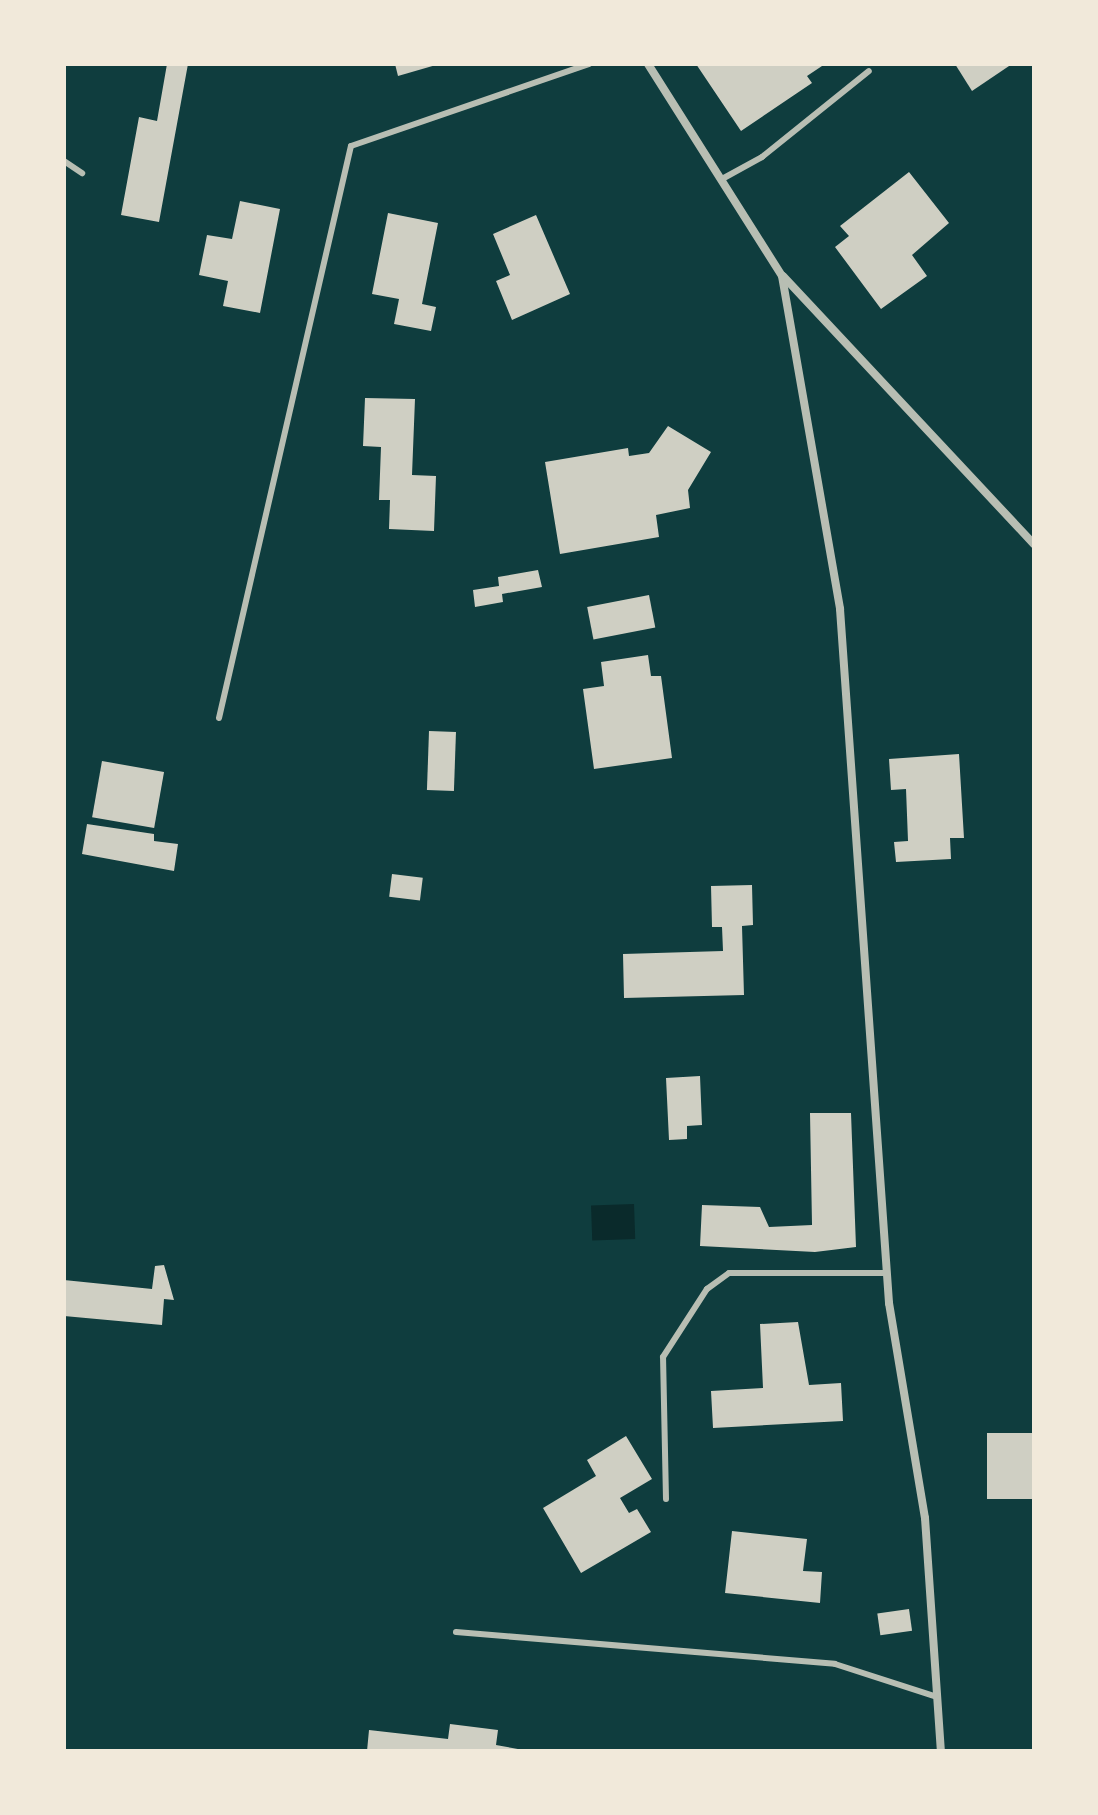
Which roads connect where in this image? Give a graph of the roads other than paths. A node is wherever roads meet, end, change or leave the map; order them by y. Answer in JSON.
{"nodes":[{"id":1,"x":589,"y":64,"type":"edge"},
{"id":2,"x":648,"y":64,"type":"edge"},
{"id":3,"x":869,"y":71,"type":"dead end"},
{"id":4,"x":64,"y":161,"type":"edge"},
{"id":5,"x":82,"y":173,"type":"dead end"},
{"id":6,"x":722,"y":179,"type":"junction"},
{"id":7,"x":782,"y":276,"type":"junction"},
{"id":8,"x":1034,"y":544,"type":"edge"},
{"id":9,"x":219,"y":718,"type":"dead end"},
{"id":10,"x":887,"y":1273,"type":"junction"},
{"id":11,"x":666,"y":1499,"type":"dead end"},
{"id":12,"x":456,"y":1632,"type":"dead end"},
{"id":13,"x":937,"y":1697,"type":"junction"},
{"id":14,"x":941,"y":1751,"type":"edge"}],
"edges":[{"from":1,"to":9,"type":"lane"},
{"from":2,"to":6,"type":"street"},
{"from":3,"to":6,"type":"lane"},
{"from":4,"to":5,"type":"lane"},
{"from":6,"to":7,"type":"street"},
{"from":7,"to":8,"type":"street"},
{"from":7,"to":10,"type":"street"},
{"from":10,"to":11,"type":"lane"},
{"from":10,"to":13,"type":"street"},
{"from":12,"to":13,"type":"lane"},
{"from":13,"to":14,"type":"street"}]}
